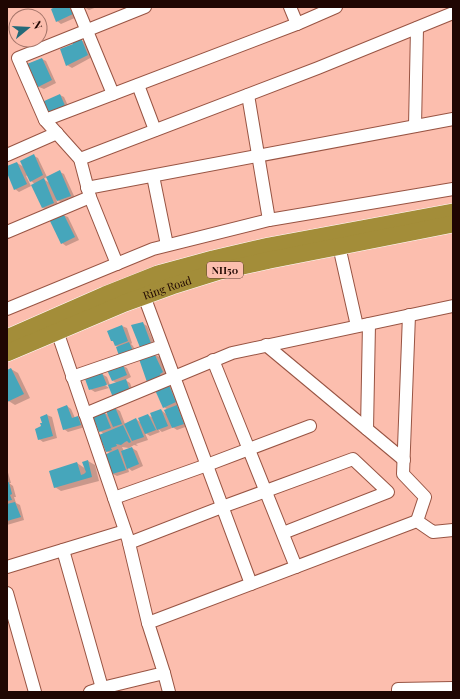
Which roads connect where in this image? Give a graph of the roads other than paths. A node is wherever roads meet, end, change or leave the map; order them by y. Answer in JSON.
{"nodes":[{"id":1,"x":77,"y":7,"type":"edge"},
{"id":2,"x":145,"y":7,"type":"edge"},
{"id":3,"x":290,"y":7,"type":"edge"},
{"id":4,"x":336,"y":7,"type":"edge"},
{"id":5,"x":453,"y":13,"type":"edge"},
{"id":6,"x":297,"y":24,"type":"junction"},
{"id":7,"x":417,"y":28,"type":"junction"},
{"id":8,"x":87,"y":30,"type":"junction"},
{"id":9,"x":138,"y":85,"type":"junction"},
{"id":10,"x":113,"y":94,"type":"junction"},
{"id":11,"x":248,"y":95,"type":"junction"},
{"id":12,"x":453,"y":119,"type":"edge"},
{"id":13,"x":45,"y":120,"type":"junction"},
{"id":14,"x":415,"y":126,"type":"junction"},
{"id":15,"x":155,"y":130,"type":"junction"},
{"id":16,"x":57,"y":133,"type":"junction"},
{"id":17,"x":7,"y":155,"type":"edge"},
{"id":18,"x":258,"y":156,"type":"junction"},
{"id":19,"x":80,"y":159,"type":"junction"},
{"id":20,"x":153,"y":176,"type":"junction"},
{"id":21,"x":453,"y":189,"type":"edge"},
{"id":22,"x":89,"y":193,"type":"junction"},
{"id":23,"x":453,"y":212,"type":"edge"},
{"id":24,"x":268,"y":220,"type":"junction"},
{"id":25,"x":453,"y":224,"type":"edge"},
{"id":26,"x":7,"y":232,"type":"edge"},
{"id":27,"x":167,"y":245,"type":"junction"},
{"id":28,"x":339,"y":246,"type":"junction"},
{"id":29,"x":117,"y":264,"type":"junction"},
{"id":30,"x":144,"y":296,"type":"junction"},
{"id":31,"x":453,"y":306,"type":"edge"},
{"id":32,"x":7,"y":309,"type":"edge"},
{"id":33,"x":409,"y":315,"type":"junction"},
{"id":34,"x":363,"y":325,"type":"junction"},
{"id":35,"x":57,"y":332,"type":"junction"},
{"id":36,"x":7,"y":338,"type":"edge"},
{"id":37,"x":266,"y":345,"type":"junction"},
{"id":38,"x":162,"y":346,"type":"junction"},
{"id":39,"x":7,"y":353,"type":"edge"},
{"id":40,"x":213,"y":360,"type":"junction"},
{"id":41,"x":72,"y":377,"type":"junction"},
{"id":42,"x":174,"y":377,"type":"junction"},
{"id":43,"x":85,"y":414,"type":"junction"},
{"id":44,"x":310,"y":426,"type":"dead end"},
{"id":45,"x":367,"y":429,"type":"junction"},
{"id":46,"x":249,"y":448,"type":"junction"},
{"id":47,"x":404,"y":460,"type":"junction"},
{"id":48,"x":207,"y":465,"type":"junction"},
{"id":49,"x":266,"y":491,"type":"junction"},
{"id":50,"x":114,"y":498,"type":"junction"},
{"id":51,"x":222,"y":507,"type":"junction"},
{"id":52,"x":417,"y":521,"type":"junction"},
{"id":53,"x":453,"y":530,"type":"edge"},
{"id":54,"x":125,"y":531,"type":"junction"},
{"id":55,"x":283,"y":533,"type":"junction"},
{"id":56,"x":129,"y":543,"type":"junction"},
{"id":57,"x":62,"y":550,"type":"junction"},
{"id":58,"x":7,"y":567,"type":"edge"},
{"id":59,"x":296,"y":567,"type":"junction"},
{"id":60,"x":251,"y":584,"type":"junction"},
{"id":61,"x":7,"y":593,"type":"edge"},
{"id":62,"x":148,"y":623,"type":"junction"},
{"id":63,"x":164,"y":673,"type":"junction"},
{"id":64,"x":453,"y":688,"type":"edge"},
{"id":65,"x":110,"y":689,"type":"edge"},
{"id":66,"x":35,"y":692,"type":"edge"},
{"id":67,"x":90,"y":692,"type":"edge"},
{"id":68,"x":169,"y":692,"type":"edge"},
{"id":69,"x":398,"y":692,"type":"edge"}],
"edges":[{"from":1,"to":8,"type":"street"},
{"from":2,"to":8,"type":"street"},
{"from":3,"to":6,"type":"street"},
{"from":4,"to":6,"type":"street"},
{"from":5,"to":7,"type":"street"},
{"from":6,"to":9,"type":"street"},
{"from":7,"to":11,"type":"street"},
{"from":7,"to":14,"type":"street"},
{"from":8,"to":10,"type":"street"},
{"from":8,"to":13,"type":"street"},
{"from":9,"to":10,"type":"street"},
{"from":9,"to":15,"type":"street"},
{"from":10,"to":13,"type":"street"},
{"from":11,"to":15,"type":"street"},
{"from":11,"to":18,"type":"street"},
{"from":12,"to":14,"type":"street"},
{"from":13,"to":16,"type":"street"},
{"from":14,"to":18,"type":"street"},
{"from":15,"to":19,"type":"street"},
{"from":16,"to":17,"type":"street"},
{"from":16,"to":19,"type":"street"},
{"from":18,"to":20,"type":"street"},
{"from":18,"to":24,"type":"street"},
{"from":19,"to":22,"type":"street"},
{"from":20,"to":22,"type":"street"},
{"from":20,"to":27,"type":"street"},
{"from":21,"to":24,"type":"street"},
{"from":22,"to":26,"type":"street"},
{"from":22,"to":29,"type":"street"},
{"from":23,"to":36,"type":"highway","name":"Ring Road","number":"NH50"},
{"from":24,"to":27,"type":"street"},
{"from":25,"to":28,"type":"highway","name":"Ring Road","number":"NH50"},
{"from":27,"to":29,"type":"street"},
{"from":28,"to":30,"type":"highway","name":"Ring Road","number":"NH50"},
{"from":28,"to":34,"type":"street"},
{"from":29,"to":32,"type":"street"},
{"from":30,"to":35,"type":"highway","name":"Ring Road","number":"NH50"},
{"from":30,"to":38,"type":"street"},
{"from":31,"to":33,"type":"street"},
{"from":33,"to":34,"type":"street"},
{"from":33,"to":47,"type":"street"},
{"from":34,"to":37,"type":"street"},
{"from":34,"to":45,"type":"street"},
{"from":35,"to":39,"type":"highway","name":"Ring Road","number":"NH50"},
{"from":35,"to":41,"type":"street"},
{"from":37,"to":40,"type":"street"},
{"from":37,"to":45,"type":"street"},
{"from":38,"to":41,"type":"street"},
{"from":38,"to":42,"type":"street"},
{"from":40,"to":42,"type":"street"},
{"from":40,"to":46,"type":"street"},
{"from":41,"to":43,"type":"street"},
{"from":42,"to":43,"type":"street"},
{"from":42,"to":48,"type":"street"},
{"from":43,"to":50,"type":"street"},
{"from":44,"to":46,"type":"street"},
{"from":45,"to":47,"type":"street"},
{"from":46,"to":48,"type":"street"},
{"from":46,"to":49,"type":"street"},
{"from":47,"to":52,"type":"street"},
{"from":48,"to":50,"type":"street"},
{"from":48,"to":51,"type":"street"},
{"from":49,"to":51,"type":"street"},
{"from":49,"to":55,"type":"street"},
{"from":49,"to":55,"type":"street"},
{"from":50,"to":54,"type":"street"},
{"from":51,"to":56,"type":"street"},
{"from":51,"to":60,"type":"street"},
{"from":52,"to":53,"type":"street"},
{"from":52,"to":59,"type":"street"},
{"from":54,"to":56,"type":"street"},
{"from":54,"to":57,"type":"street"},
{"from":55,"to":59,"type":"street"},
{"from":56,"to":62,"type":"street"},
{"from":57,"to":58,"type":"street"},
{"from":57,"to":65,"type":"street"},
{"from":59,"to":60,"type":"street"},
{"from":60,"to":62,"type":"street"},
{"from":61,"to":66,"type":"street"},
{"from":62,"to":63,"type":"street"},
{"from":63,"to":65,"type":"street"},
{"from":63,"to":68,"type":"street"},
{"from":64,"to":69,"type":"street"},
{"from":65,"to":67,"type":"street"}]}
